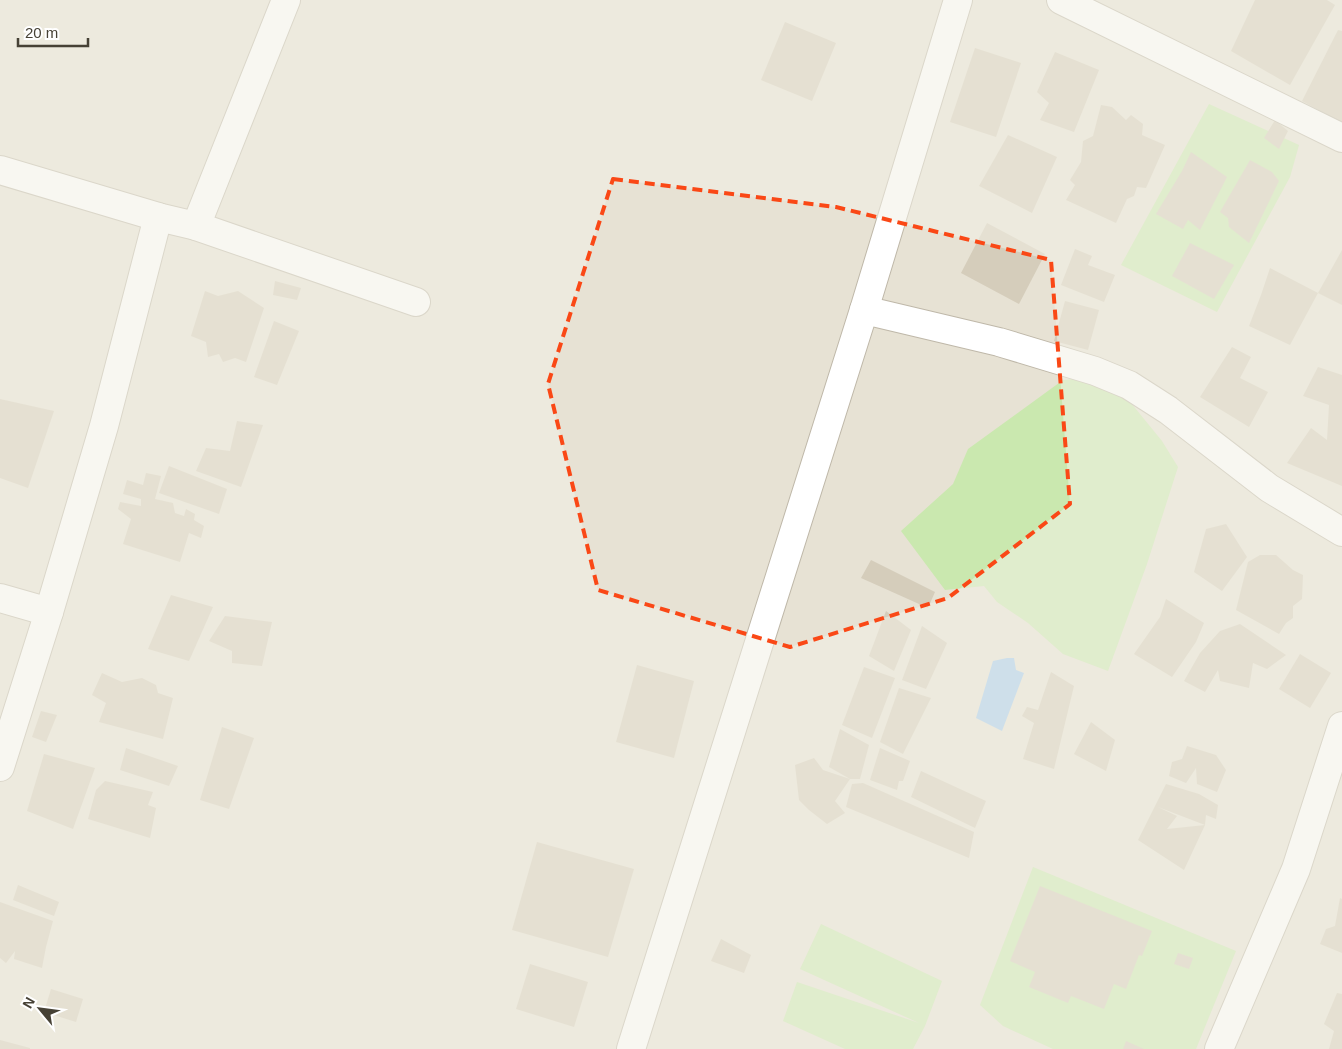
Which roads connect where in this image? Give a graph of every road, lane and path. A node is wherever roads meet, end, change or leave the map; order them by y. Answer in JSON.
{"nodes":[{"id":1,"x":286,"y":0,"type":"edge"},
{"id":2,"x":958,"y":0,"type":"edge"},
{"id":3,"x":1061,"y":0,"type":"edge"},
{"id":4,"x":1342,"y":138,"type":"edge"},
{"id":5,"x":0,"y":170,"type":"edge"},
{"id":6,"x":158,"y":217,"type":"junction"},
{"id":7,"x":196,"y":226,"type":"junction"},
{"id":8,"x":416,"y":302,"type":"dead end"},
{"id":9,"x":864,"y":310,"type":"junction"},
{"id":10,"x":1342,"y":532,"type":"edge"},
{"id":11,"x":0,"y":598,"type":"edge"},
{"id":12,"x":49,"y":612,"type":"junction"},
{"id":13,"x":1342,"y":726,"type":"edge"},
{"id":14,"x":0,"y":767,"type":"edge"},
{"id":15,"x":632,"y":1049,"type":"edge"},
{"id":16,"x":1219,"y":1049,"type":"edge"}],
"edges":[{"from":1,"to":7,"type":"street"},
{"from":2,"to":9,"type":"street"},
{"from":3,"to":4,"type":"street"},
{"from":5,"to":6,"type":"street"},
{"from":6,"to":7,"type":"street"},
{"from":6,"to":12,"type":"street"},
{"from":7,"to":8,"type":"street"},
{"from":9,"to":10,"type":"street"},
{"from":9,"to":15,"type":"street"},
{"from":11,"to":12,"type":"street"},
{"from":12,"to":14,"type":"street"},
{"from":13,"to":16,"type":"street"}]}
